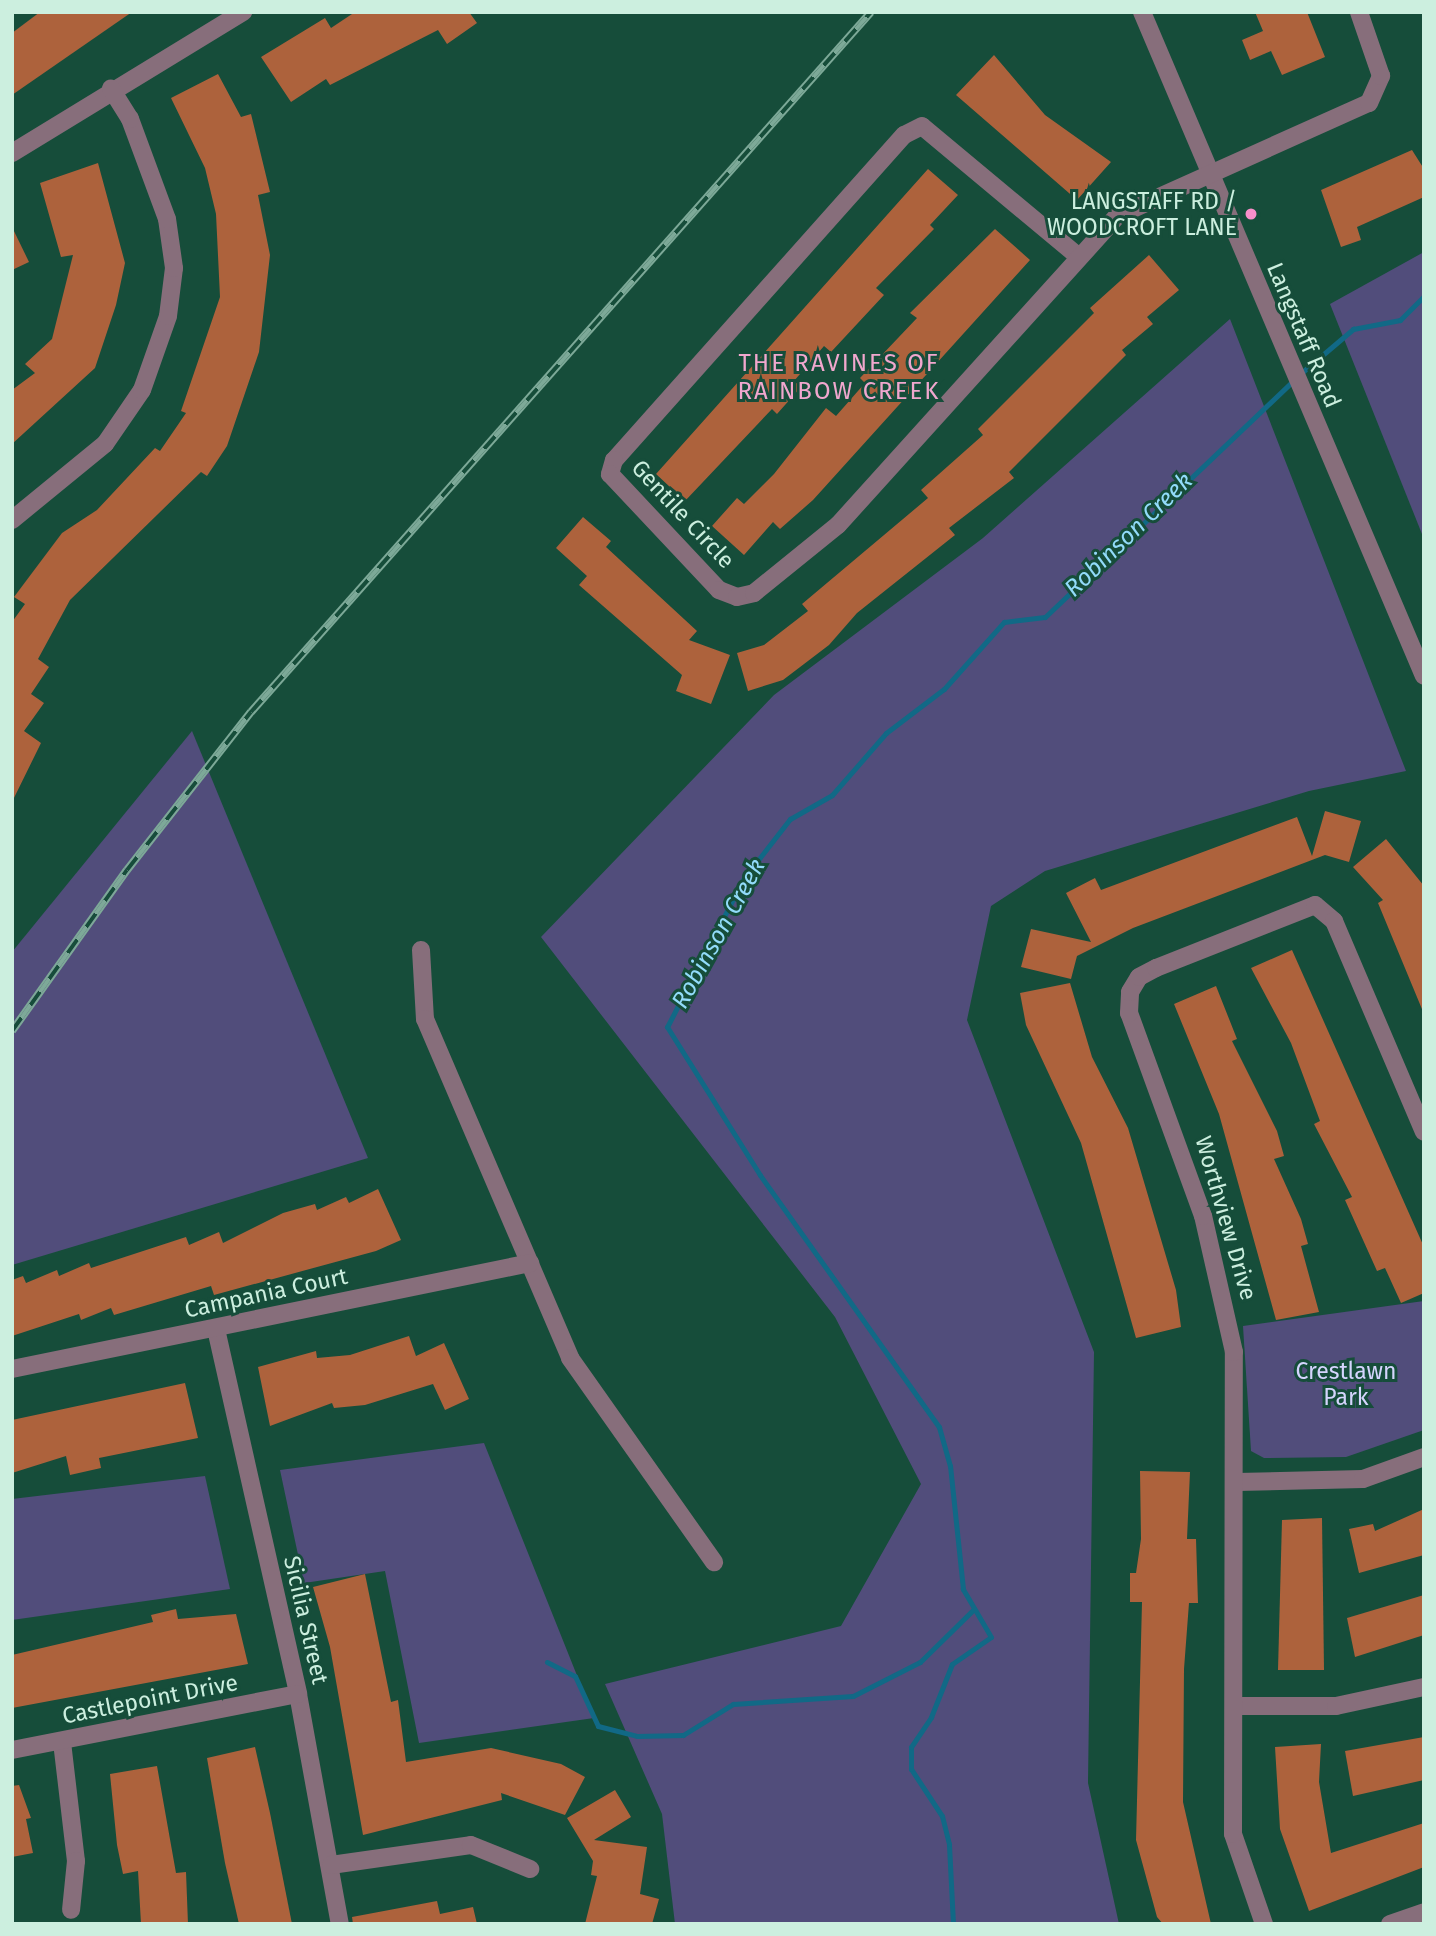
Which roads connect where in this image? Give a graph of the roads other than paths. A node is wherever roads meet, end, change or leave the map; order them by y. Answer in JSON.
{"nodes":[{"id":1,"x":243,"y":12,"type":"edge"},
{"id":2,"x":1142,"y":12,"type":"edge"},
{"id":3,"x":1359,"y":12,"type":"edge"},
{"id":4,"x":111,"y":89,"type":"junction"},
{"id":5,"x":12,"y":153,"type":"edge"},
{"id":6,"x":1211,"y":174,"type":"junction"},
{"id":7,"x":1079,"y":257,"type":"junction"},
{"id":8,"x":12,"y":520,"type":"edge"},
{"id":9,"x":1424,"y":676,"type":"edge"},
{"id":10,"x":421,"y":950,"type":"dead end"},
{"id":11,"x":1424,"y":1132,"type":"edge"},
{"id":12,"x":530,"y":1263,"type":"junction"},
{"id":13,"x":216,"y":1329,"type":"junction"},
{"id":14,"x":12,"y":1369,"type":"edge"},
{"id":15,"x":1424,"y":1457,"type":"edge"},
{"id":16,"x":1237,"y":1482,"type":"junction"},
{"id":17,"x":714,"y":1562,"type":"dead end"},
{"id":18,"x":1424,"y":1686,"type":"edge"},
{"id":19,"x":298,"y":1694,"type":"junction"},
{"id":20,"x":1234,"y":1706,"type":"junction"},
{"id":21,"x":62,"y":1742,"type":"junction"},
{"id":22,"x":12,"y":1750,"type":"edge"},
{"id":23,"x":331,"y":1866,"type":"junction"},
{"id":24,"x":530,"y":1869,"type":"dead end"},
{"id":25,"x":71,"y":1910,"type":"dead end"},
{"id":26,"x":1424,"y":1912,"type":"edge"},
{"id":27,"x":340,"y":1924,"type":"edge"},
{"id":28,"x":1264,"y":1924,"type":"edge"},
{"id":29,"x":1390,"y":1924,"type":"edge"}],
"edges":[{"from":1,"to":4,"type":"street"},
{"from":2,"to":6,"type":"street","name":"Langstaff Road"},
{"from":3,"to":6,"type":"street","name":"Gentile Circle"},
{"from":4,"to":5,"type":"street"},
{"from":4,"to":8,"type":"street"},
{"from":6,"to":7,"type":"street","name":"Gentile Circle"},
{"from":6,"to":9,"type":"street","name":"Langstaff Road"},
{"from":7,"to":7,"type":"street","name":"Gentile Circle"},
{"from":10,"to":12,"type":"street"},
{"from":11,"to":16,"type":"street","name":"Worthview Drive"},
{"from":12,"to":13,"type":"street","name":"Campania Court"},
{"from":12,"to":17,"type":"street"},
{"from":13,"to":14,"type":"street","name":"Campania Court"},
{"from":13,"to":19,"type":"street","name":"Sicilia Street"},
{"from":15,"to":16,"type":"street"},
{"from":16,"to":20,"type":"street","name":"Worthview Drive"},
{"from":18,"to":20,"type":"street"},
{"from":19,"to":21,"type":"street","name":"Castlepoint Drive"},
{"from":19,"to":23,"type":"street","name":"Sicilia Street"},
{"from":20,"to":28,"type":"street","name":"Worthview Drive"},
{"from":21,"to":22,"type":"street","name":"Castlepoint Drive"},
{"from":21,"to":25,"type":"street"},
{"from":23,"to":24,"type":"street"},
{"from":23,"to":27,"type":"street","name":"Sicilia Street"},
{"from":26,"to":29,"type":"street"}]}
